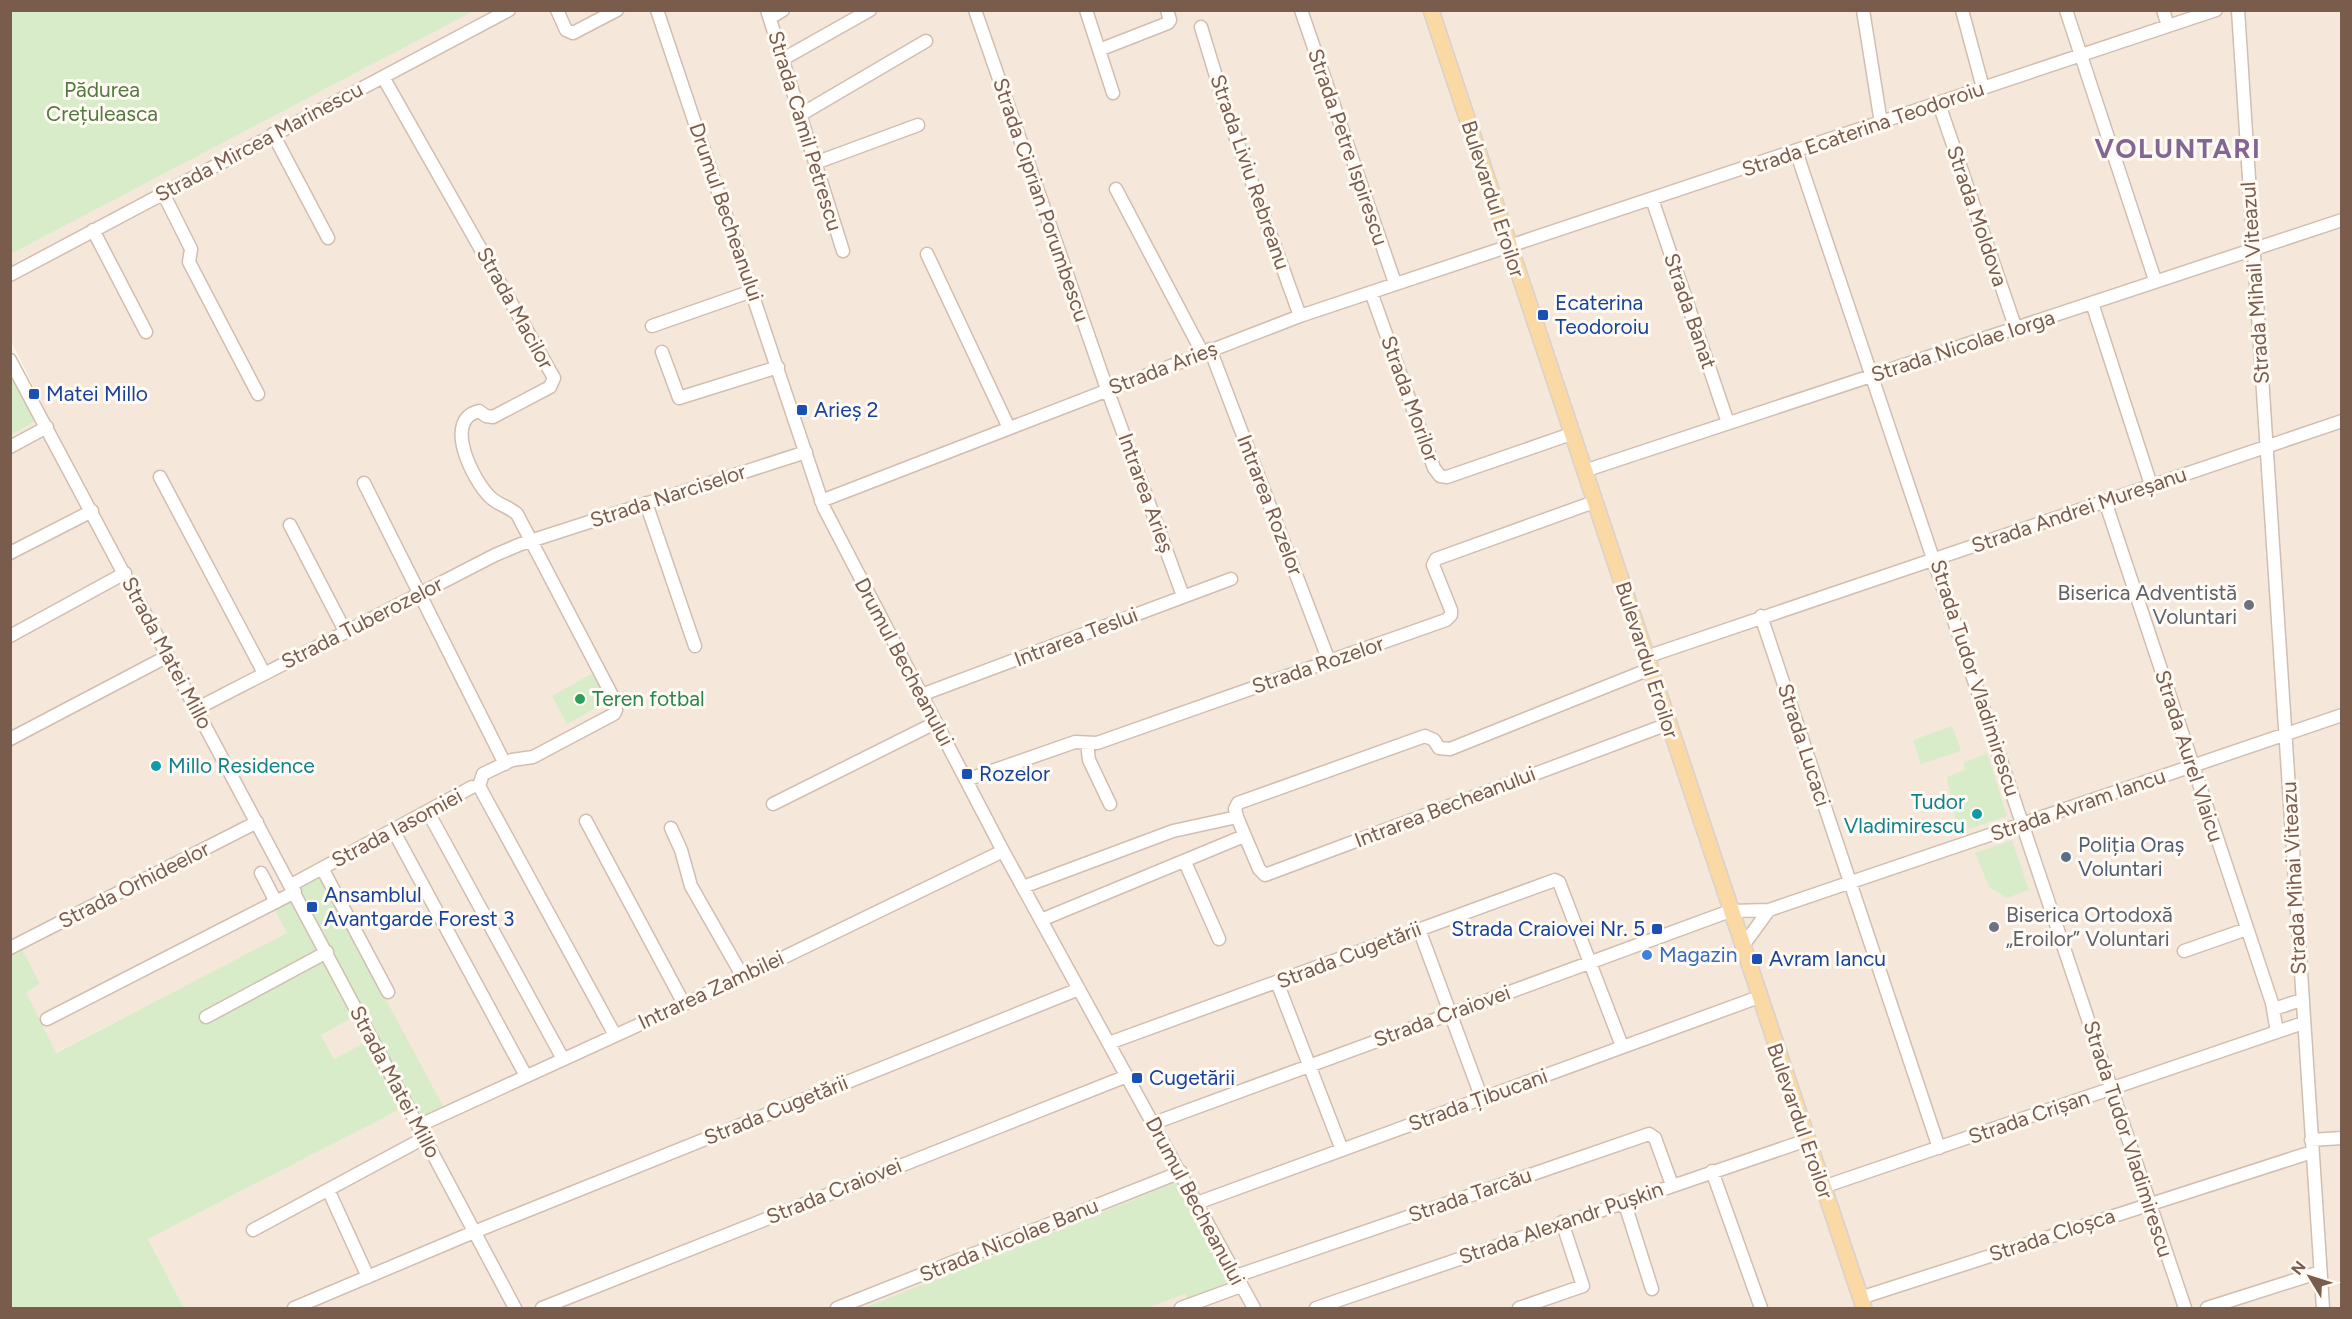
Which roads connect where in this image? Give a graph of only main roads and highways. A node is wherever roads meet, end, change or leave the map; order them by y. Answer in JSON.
{"nodes":[{"id":1,"x":1431,"y":10,"type":"edge"},
{"id":2,"x":1862,"y":1303,"type":"edge"}],
"edges":[{"from":1,"to":2,"type":"main road","name":"Bulevardul Eroilor"}]}
